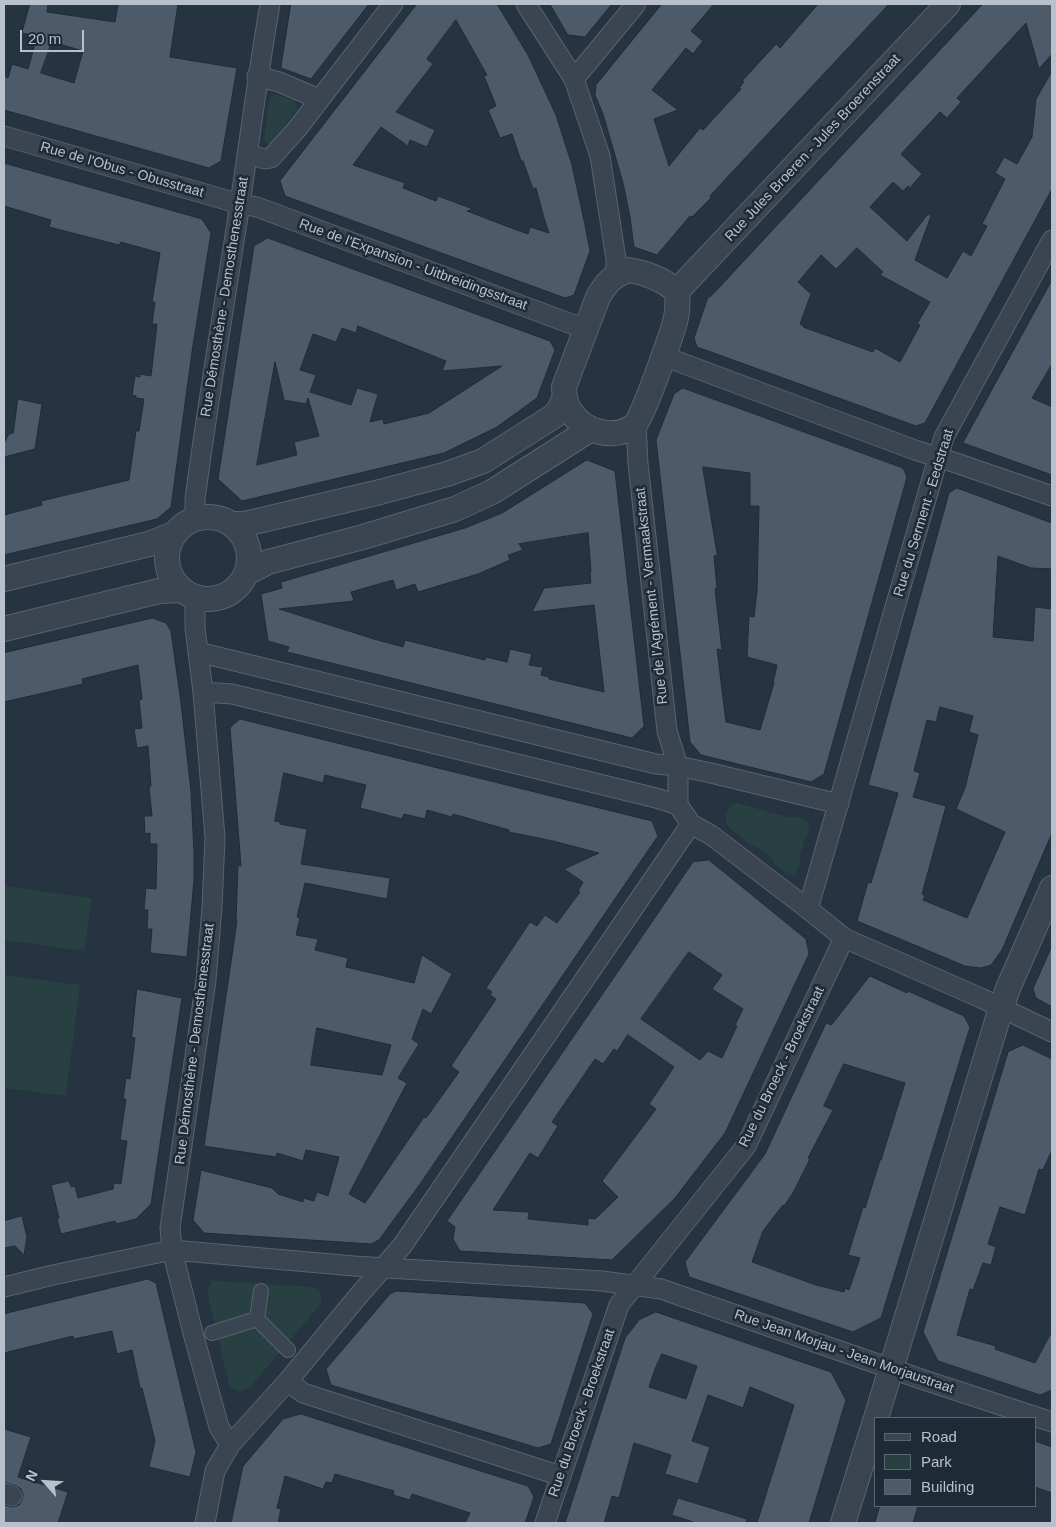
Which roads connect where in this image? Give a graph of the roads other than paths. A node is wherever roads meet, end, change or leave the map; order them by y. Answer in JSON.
{"nodes":[{"id":1,"x":270,"y":4,"type":"edge"},
{"id":2,"x":393,"y":4,"type":"edge"},
{"id":3,"x":526,"y":4,"type":"edge"},
{"id":4,"x":636,"y":4,"type":"edge"},
{"id":5,"x":948,"y":4,"type":"edge"},
{"id":6,"x":258,"y":76,"type":"junction"},
{"id":7,"x":574,"y":79,"type":"junction"},
{"id":8,"x":319,"y":99,"type":"junction"},
{"id":9,"x":4,"y":136,"type":"edge"},
{"id":10,"x":247,"y":154,"type":"junction"},
{"id":11,"x":240,"y":204,"type":"junction"},
{"id":12,"x":1052,"y":240,"type":"edge"},
{"id":13,"x":616,"y":274,"type":"junction"},
{"id":14,"x":677,"y":291,"type":"junction"},
{"id":15,"x":585,"y":329,"type":"junction"},
{"id":16,"x":663,"y":356,"type":"junction"},
{"id":17,"x":564,"y":399,"type":"junction"},
{"id":18,"x":636,"y":424,"type":"junction"},
{"id":19,"x":591,"y":429,"type":"junction"},
{"id":20,"x":938,"y":457,"type":"junction"},
{"id":21,"x":1052,"y":496,"type":"edge"},
{"id":22,"x":195,"y":519,"type":"junction"},
{"id":23,"x":231,"y":524,"type":"junction"},
{"id":24,"x":174,"y":534,"type":"junction"},
{"id":25,"x":246,"y":573,"type":"junction"},
{"id":26,"x":4,"y":580,"type":"edge"},
{"id":27,"x":188,"y":594,"type":"junction"},
{"id":28,"x":4,"y":629,"type":"edge"},
{"id":29,"x":198,"y":652,"type":"junction"},
{"id":30,"x":203,"y":692,"type":"junction"},
{"id":31,"x":678,"y":766,"type":"junction"},
{"id":32,"x":839,"y":804,"type":"junction"},
{"id":33,"x":678,"y":805,"type":"junction"},
{"id":34,"x":691,"y":824,"type":"junction"},
{"id":35,"x":1052,"y":891,"type":"edge"},
{"id":36,"x":808,"y":909,"type":"junction"},
{"id":37,"x":844,"y":938,"type":"junction"},
{"id":38,"x":1002,"y":1008,"type":"junction"},
{"id":39,"x":1052,"y":1032,"type":"edge"},
{"id":40,"x":172,"y":1250,"type":"junction"},
{"id":41,"x":384,"y":1266,"type":"junction"},
{"id":42,"x":262,"y":1284,"type":"dead end"},
{"id":43,"x":634,"y":1286,"type":"junction"},
{"id":44,"x":4,"y":1287,"type":"edge"},
{"id":45,"x":257,"y":1319,"type":"junction"},
{"id":46,"x":212,"y":1332,"type":"dead end"},
{"id":47,"x":288,"y":1350,"type":"dead end"},
{"id":48,"x":891,"y":1368,"type":"junction"},
{"id":49,"x":288,"y":1381,"type":"junction"},
{"id":50,"x":876,"y":1417,"type":"edge"},
{"id":51,"x":1052,"y":1422,"type":"edge"},
{"id":52,"x":874,"y":1423,"type":"edge"},
{"id":53,"x":230,"y":1446,"type":"junction"},
{"id":54,"x":561,"y":1476,"type":"junction"},
{"id":55,"x":205,"y":1523,"type":"edge"},
{"id":56,"x":545,"y":1523,"type":"edge"},
{"id":57,"x":843,"y":1523,"type":"edge"}],
"edges":[{"from":1,"to":6,"type":"street","name":"Rue Démosthène - Demosthenesstraat"},
{"from":2,"to":8,"type":"street"},
{"from":3,"to":7,"type":"street"},
{"from":4,"to":7,"type":"street"},
{"from":5,"to":14,"type":"street","name":"Rue Jules Broeren - Jules Broerenstraat"},
{"from":6,"to":8,"type":"street"},
{"from":6,"to":10,"type":"street","name":"Rue Démosthène - Demosthenesstraat"},
{"from":7,"to":13,"type":"street"},
{"from":8,"to":10,"type":"street"},
{"from":9,"to":11,"type":"street","name":"Rue de l'Obus - Obusstraat"},
{"from":10,"to":11,"type":"street","name":"Rue Démosthène - Demosthenesstraat"},
{"from":11,"to":15,"type":"street","name":"Rue de l'Expansion - Uitbreidingsstraat"},
{"from":11,"to":22,"type":"street","name":"Rue Démosthène - Demosthenesstraat"},
{"from":12,"to":20,"type":"street","name":"Rue du Serment - Eedstraat"},
{"from":13,"to":14,"type":"street"},
{"from":13,"to":15,"type":"street"},
{"from":14,"to":16,"type":"street"},
{"from":15,"to":17,"type":"street"},
{"from":16,"to":18,"type":"street"},
{"from":16,"to":20,"type":"street"},
{"from":17,"to":19,"type":"street"},
{"from":17,"to":23,"type":"street"},
{"from":18,"to":19,"type":"street"},
{"from":18,"to":31,"type":"street","name":"Rue de l'Agrément - Vermaakstraat"},
{"from":19,"to":25,"type":"street"},
{"from":20,"to":21,"type":"street"},
{"from":20,"to":32,"type":"street","name":"Rue du Serment - Eedstraat"},
{"from":22,"to":23,"type":"street"},
{"from":22,"to":24,"type":"street"},
{"from":23,"to":25,"type":"street"},
{"from":24,"to":26,"type":"street"},
{"from":24,"to":27,"type":"street"},
{"from":25,"to":27,"type":"street"},
{"from":27,"to":28,"type":"street"},
{"from":27,"to":29,"type":"street","name":"Rue Démosthène - Demosthenesstraat"},
{"from":29,"to":30,"type":"street","name":"Rue Démosthène - Demosthenesstraat"},
{"from":29,"to":31,"type":"street"},
{"from":30,"to":33,"type":"street"},
{"from":30,"to":40,"type":"street","name":"Rue Démosthène - Demosthenesstraat"},
{"from":31,"to":32,"type":"street"},
{"from":31,"to":33,"type":"street","name":"Rue de l'Agrément - Vermaakstraat"},
{"from":32,"to":36,"type":"street","name":"Rue du Serment - Eedstraat"},
{"from":33,"to":34,"type":"street"},
{"from":34,"to":36,"type":"street"},
{"from":34,"to":41,"type":"street"},
{"from":35,"to":38,"type":"street"},
{"from":36,"to":37,"type":"street"},
{"from":37,"to":38,"type":"street"},
{"from":37,"to":43,"type":"street","name":"Rue du Broeck - Broekstraat"},
{"from":38,"to":39,"type":"street"},
{"from":38,"to":48,"type":"street"},
{"from":40,"to":41,"type":"street","name":"Rue Jean Morjau - Jean Morjaustraat"},
{"from":40,"to":44,"type":"street","name":"Rue Jean Morjau - Jean Morjaustraat"},
{"from":40,"to":53,"type":"street","name":"Rue Démosthène - Demosthenesstraat"},
{"from":41,"to":43,"type":"street","name":"Rue Jean Morjau - Jean Morjaustraat"},
{"from":41,"to":49,"type":"street"},
{"from":42,"to":45,"type":"street"},
{"from":43,"to":48,"type":"street","name":"Rue Jean Morjau - Jean Morjaustraat"},
{"from":43,"to":54,"type":"street","name":"Rue du Broeck - Broekstraat"},
{"from":45,"to":46,"type":"street"},
{"from":45,"to":47,"type":"street"},
{"from":48,"to":50,"type":"street"},
{"from":48,"to":51,"type":"street","name":"Rue Jean Morjau - Jean Morjaustraat"},
{"from":49,"to":53,"type":"street"},
{"from":49,"to":54,"type":"street"},
{"from":52,"to":57,"type":"street"},
{"from":53,"to":55,"type":"street"},
{"from":54,"to":56,"type":"street","name":"Rue du Broeck - Broekstraat"}]}
